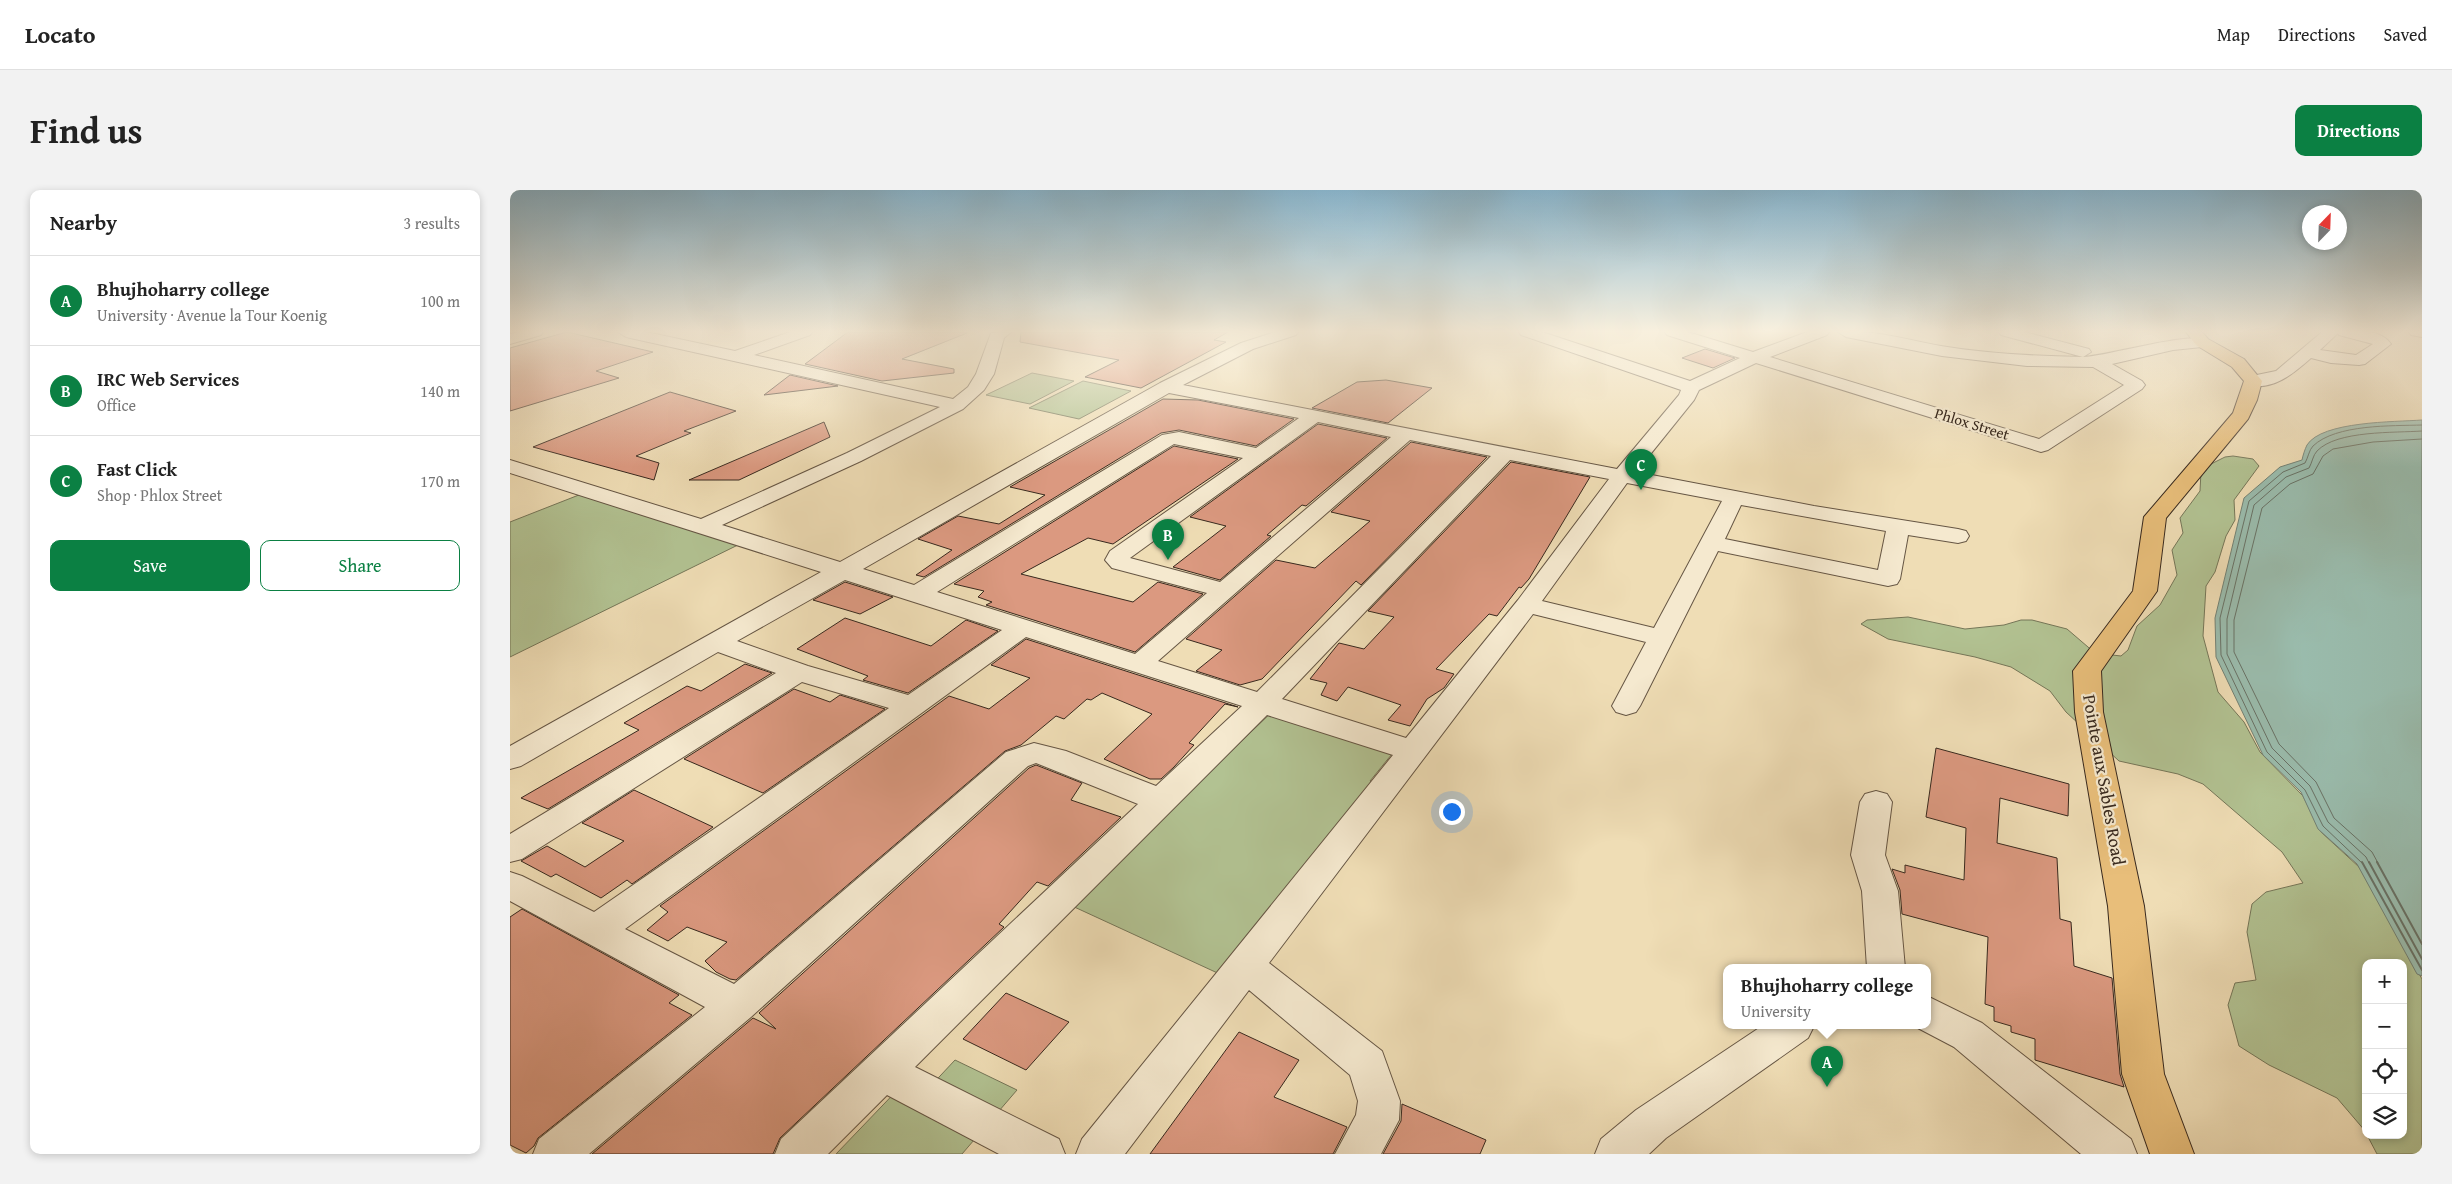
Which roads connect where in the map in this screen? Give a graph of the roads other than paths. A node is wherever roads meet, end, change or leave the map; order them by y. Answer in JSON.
{"nodes":[{"id":1,"x":830,"y":377,"type":"edge"},
{"id":2,"x":983,"y":377,"type":"edge"},
{"id":3,"x":1186,"y":377,"type":"edge"},
{"id":4,"x":1660,"y":377,"type":"edge"},
{"id":5,"x":1712,"y":377,"type":"edge"},
{"id":6,"x":1823,"y":377,"type":"edge"},
{"id":7,"x":2126,"y":377,"type":"edge"},
{"id":8,"x":2250,"y":377,"type":"edge"},
{"id":9,"x":2272,"y":377,"type":"edge"},
{"id":10,"x":2253,"y":381,"type":"junction"},
{"id":11,"x":1166,"y":387,"type":"junction"},
{"id":12,"x":1690,"y":387,"type":"junction"},
{"id":13,"x":956,"y":405,"type":"junction"},
{"id":14,"x":1315,"y":416,"type":"junction"},
{"id":15,"x":1406,"y":434,"type":"junction"},
{"id":16,"x":1506,"y":453,"type":"junction"},
{"id":17,"x":1259,"y":455,"type":"junction"},
{"id":18,"x":510,"y":466,"type":"edge"},
{"id":19,"x":1622,"y":476,"type":"junction"},
{"id":20,"x":1735,"y":497,"type":"junction"},
{"id":21,"x":703,"y":526,"type":"junction"},
{"id":22,"x":1898,"y":527,"type":"junction"},
{"id":23,"x":1958,"y":536,"type":"dead end"},
{"id":24,"x":1711,"y":543,"type":"junction"},
{"id":25,"x":842,"y":570,"type":"junction"},
{"id":26,"x":1224,"y":590,"type":"junction"},
{"id":27,"x":918,"y":593,"type":"junction"},
{"id":28,"x":1527,"y":605,"type":"junction"},
{"id":29,"x":1023,"y":627,"type":"junction"},
{"id":30,"x":1660,"y":638,"type":"junction"},
{"id":31,"x":717,"y":643,"type":"junction"},
{"id":32,"x":1139,"y":664,"type":"junction"},
{"id":33,"x":798,"y":672,"type":"junction"},
{"id":34,"x":1262,"y":703,"type":"junction"},
{"id":35,"x":915,"y":706,"type":"junction"},
{"id":36,"x":1626,"y":706,"type":"dead end"},
{"id":37,"x":1414,"y":751,"type":"junction"},
{"id":38,"x":510,"y":759,"type":"edge"},
{"id":39,"x":1162,"y":800,"type":"junction"},
{"id":40,"x":1876,"y":802,"type":"dead end"},
{"id":41,"x":510,"y":850,"type":"edge"},
{"id":42,"x":510,"y":885,"type":"edge"},
{"id":43,"x":595,"y":931,"type":"junction"},
{"id":44,"x":1886,"y":964,"type":"edge"},
{"id":45,"x":1246,"y":966,"type":"junction"},
{"id":46,"x":737,"y":1005,"type":"junction"},
{"id":47,"x":1931,"y":1015,"type":"edge"},
{"id":48,"x":1790,"y":1029,"type":"edge"},
{"id":49,"x":882,"y":1071,"type":"junction"},
{"id":50,"x":556,"y":1154,"type":"edge"},
{"id":51,"x":797,"y":1154,"type":"edge"},
{"id":52,"x":1043,"y":1154,"type":"edge"},
{"id":53,"x":1098,"y":1154,"type":"edge"},
{"id":54,"x":1357,"y":1154,"type":"edge"},
{"id":55,"x":1617,"y":1154,"type":"edge"},
{"id":56,"x":2115,"y":1154,"type":"edge"},
{"id":57,"x":2172,"y":1154,"type":"edge"}],
"edges":[{"from":1,"to":13,"type":"street"},
{"from":2,"to":13,"type":"street"},
{"from":3,"to":11,"type":"street"},
{"from":4,"to":12,"type":"street"},
{"from":5,"to":12,"type":"street"},
{"from":6,"to":7,"type":"street","name":"Phlox Street"},
{"from":8,"to":10,"type":"main road"},
{"from":9,"to":10,"type":"street"},
{"from":10,"to":57,"type":"main road","name":"Pointe aux Sables Road"},
{"from":11,"to":14,"type":"street"},
{"from":11,"to":25,"type":"street"},
{"from":12,"to":19,"type":"street"},
{"from":13,"to":21,"type":"street"},
{"from":14,"to":15,"type":"street"},
{"from":14,"to":17,"type":"street"},
{"from":15,"to":16,"type":"street"},
{"from":15,"to":26,"type":"street"},
{"from":16,"to":19,"type":"street"},
{"from":16,"to":34,"type":"street"},
{"from":17,"to":26,"type":"street"},
{"from":17,"to":27,"type":"street"},
{"from":18,"to":21,"type":"street"},
{"from":19,"to":20,"type":"street"},
{"from":19,"to":28,"type":"street"},
{"from":20,"to":22,"type":"street"},
{"from":20,"to":24,"type":"street"},
{"from":21,"to":25,"type":"street"},
{"from":22,"to":23,"type":"street"},
{"from":22,"to":24,"type":"street"},
{"from":24,"to":30,"type":"street"},
{"from":25,"to":27,"type":"street"},
{"from":25,"to":31,"type":"street"},
{"from":26,"to":32,"type":"street"},
{"from":27,"to":29,"type":"street"},
{"from":28,"to":30,"type":"street"},
{"from":28,"to":37,"type":"street"},
{"from":29,"to":32,"type":"street"},
{"from":29,"to":35,"type":"street"},
{"from":30,"to":36,"type":"street"},
{"from":31,"to":33,"type":"street"},
{"from":31,"to":38,"type":"street"},
{"from":32,"to":34,"type":"street"},
{"from":33,"to":35,"type":"street"},
{"from":33,"to":41,"type":"street"},
{"from":34,"to":37,"type":"street"},
{"from":34,"to":39,"type":"street"},
{"from":35,"to":43,"type":"street"},
{"from":37,"to":45,"type":"street"},
{"from":39,"to":46,"type":"street"},
{"from":39,"to":49,"type":"street"},
{"from":40,"to":44,"type":"street"},
{"from":42,"to":43,"type":"street"},
{"from":43,"to":46,"type":"street"},
{"from":45,"to":53,"type":"street"},
{"from":45,"to":54,"type":"street"},
{"from":46,"to":50,"type":"street"},
{"from":47,"to":56,"type":"street"},
{"from":48,"to":55,"type":"street"},
{"from":49,"to":51,"type":"street"},
{"from":49,"to":52,"type":"street"}]}
